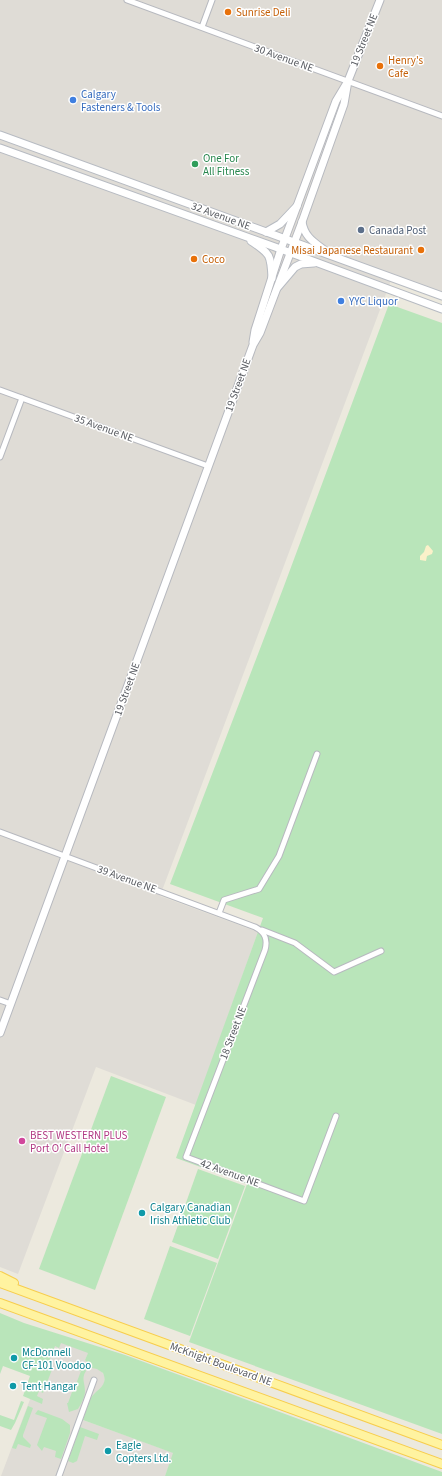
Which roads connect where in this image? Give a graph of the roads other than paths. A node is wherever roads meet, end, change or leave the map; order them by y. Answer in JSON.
{"nodes":[{"id":1,"x":127,"y":0,"type":"edge"},
{"id":2,"x":212,"y":0,"type":"edge"},
{"id":3,"x":380,"y":0,"type":"edge"},
{"id":4,"x":202,"y":27,"type":"junction"},
{"id":5,"x":348,"y":81,"type":"junction"},
{"id":6,"x":442,"y":116,"type":"edge"},
{"id":7,"x":0,"y":135,"type":"edge"},
{"id":8,"x":0,"y":148,"type":"edge"},
{"id":9,"x":297,"y":206,"type":"junction"},
{"id":10,"x":302,"y":222,"type":"junction"},
{"id":11,"x":266,"y":232,"type":"junction"},
{"id":12,"x":244,"y":236,"type":"junction"},
{"id":13,"x":285,"y":240,"type":"junction"},
{"id":14,"x":294,"y":243,"type":"junction"},
{"id":15,"x":281,"y":249,"type":"junction"},
{"id":16,"x":290,"y":253,"type":"junction"},
{"id":17,"x":332,"y":256,"type":"junction"},
{"id":18,"x":318,"y":263,"type":"junction"},
{"id":19,"x":272,"y":278,"type":"junction"},
{"id":20,"x":278,"y":287,"type":"junction"},
{"id":21,"x":442,"y":296,"type":"edge"},
{"id":22,"x":442,"y":309,"type":"edge"},
{"id":23,"x":253,"y":345,"type":"junction"},
{"id":24,"x":0,"y":390,"type":"edge"},
{"id":25,"x":22,"y":398,"type":"junction"},
{"id":26,"x":0,"y":457,"type":"edge"},
{"id":27,"x":208,"y":466,"type":"junction"},
{"id":28,"x":317,"y":754,"type":"dead end"},
{"id":29,"x":0,"y":832,"type":"edge"},
{"id":30,"x":65,"y":856,"type":"junction"},
{"id":31,"x":220,"y":914,"type":"junction"},
{"id":32,"x":261,"y":930,"type":"junction"},
{"id":33,"x":381,"y":951,"type":"dead end"},
{"id":34,"x":0,"y":1000,"type":"edge"},
{"id":35,"x":11,"y":1004,"type":"junction"},
{"id":36,"x":0,"y":1032,"type":"edge"},
{"id":37,"x":336,"y":1116,"type":"dead end"},
{"id":38,"x":191,"y":1143,"type":"joint"},
{"id":39,"x":0,"y":1276,"type":"edge"},
{"id":40,"x":0,"y":1283,"type":"edge"},
{"id":41,"x":0,"y":1287,"type":"edge"},
{"id":42,"x":28,"y":1293,"type":"junction"},
{"id":43,"x":0,"y":1303,"type":"edge"},
{"id":44,"x":55,"y":1303,"type":"junction"},
{"id":45,"x":0,"y":1307,"type":"edge"},
{"id":46,"x":56,"y":1324,"type":"junction"},
{"id":47,"x":94,"y":1380,"type":"dead end"},
{"id":48,"x":442,"y":1445,"type":"edge"},
{"id":49,"x":442,"y":1464,"type":"edge"},
{"id":50,"x":59,"y":1476,"type":"edge"}],
"edges":[{"from":1,"to":4,"type":"street","name":"30 Avenue NE"},
{"from":2,"to":4,"type":"street"},
{"from":3,"to":5,"type":"street","name":"19 Street NE"},
{"from":4,"to":5,"type":"street","name":"30 Avenue NE"},
{"from":5,"to":6,"type":"street","name":"30 Avenue NE"},
{"from":5,"to":9,"type":"street","name":"19 Street NE"},
{"from":5,"to":10,"type":"street","name":"19 Street NE"},
{"from":7,"to":11,"type":"street","name":"32 Avenue NE"},
{"from":8,"to":12,"type":"street","name":"32 Avenue NE"},
{"from":9,"to":11,"type":"street"},
{"from":9,"to":13,"type":"street","name":"19 Street NE"},
{"from":10,"to":14,"type":"street","name":"19 Street NE"},
{"from":10,"to":17,"type":"street"},
{"from":11,"to":13,"type":"street","name":"32 Avenue NE"},
{"from":12,"to":15,"type":"street","name":"32 Avenue NE"},
{"from":12,"to":19,"type":"street"},
{"from":13,"to":14,"type":"street","name":"32 Avenue NE"},
{"from":13,"to":15,"type":"street","name":"19 Street NE"},
{"from":14,"to":16,"type":"street","name":"19 Street NE"},
{"from":14,"to":17,"type":"street","name":"32 Avenue NE"},
{"from":15,"to":16,"type":"street","name":"32 Avenue NE"},
{"from":15,"to":19,"type":"street","name":"19 Street NE"},
{"from":16,"to":18,"type":"street","name":"32 Avenue NE"},
{"from":16,"to":20,"type":"street","name":"19 Street NE"},
{"from":17,"to":21,"type":"street","name":"32 Avenue NE"},
{"from":18,"to":20,"type":"street"},
{"from":18,"to":22,"type":"street","name":"32 Avenue NE"},
{"from":19,"to":23,"type":"street","name":"19 Street NE"},
{"from":20,"to":23,"type":"street","name":"19 Street NE"},
{"from":23,"to":27,"type":"street","name":"19 Street NE"},
{"from":24,"to":25,"type":"street","name":"35 Avenue NE"},
{"from":25,"to":26,"type":"street"},
{"from":25,"to":27,"type":"street","name":"35 Avenue NE"},
{"from":27,"to":30,"type":"street","name":"19 Street NE"},
{"from":28,"to":31,"type":"street"},
{"from":29,"to":30,"type":"street","name":"39 Avenue NE"},
{"from":30,"to":31,"type":"street","name":"39 Avenue NE"},
{"from":30,"to":35,"type":"street","name":"19 Street NE"},
{"from":31,"to":32,"type":"street","name":"39 Avenue NE"},
{"from":32,"to":33,"type":"street"},
{"from":32,"to":38,"type":"street","name":"18 Street NE"},
{"from":34,"to":35,"type":"street"},
{"from":35,"to":36,"type":"street","name":"19 Street NE"},
{"from":37,"to":38,"type":"street","name":"42 Avenue NE"},
{"from":39,"to":44,"type":"main road"},
{"from":40,"to":42,"type":"main road","name":"McKnight Boulevard NE"},
{"from":41,"to":42,"type":"main road"},
{"from":42,"to":44,"type":"main road","name":"McKnight Boulevard NE"},
{"from":43,"to":46,"type":"main road","name":"McKnight Boulevard NE"},
{"from":44,"to":48,"type":"main road","name":"McKnight Boulevard NE"},
{"from":45,"to":46,"type":"main road"},
{"from":46,"to":49,"type":"main road","name":"McKnight Boulevard NE"},
{"from":47,"to":50,"type":"street"}]}
